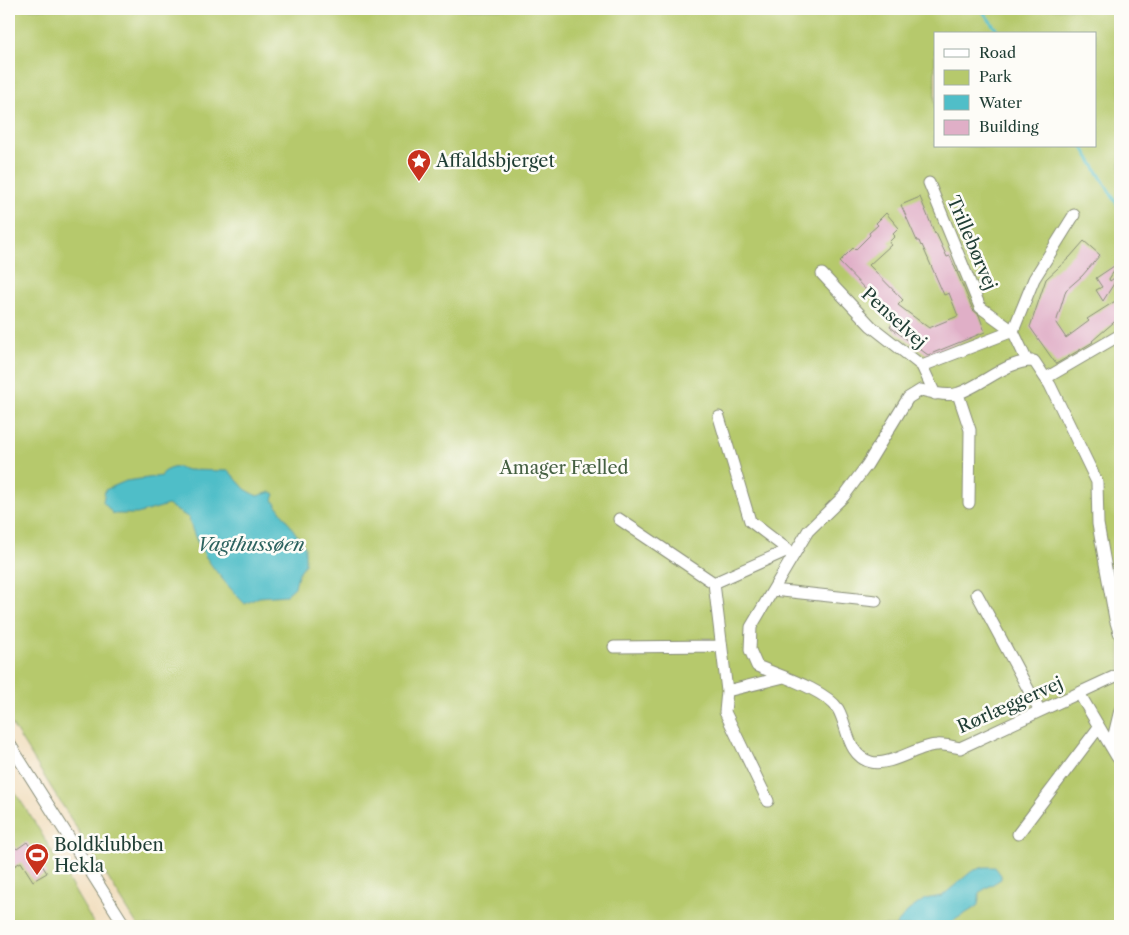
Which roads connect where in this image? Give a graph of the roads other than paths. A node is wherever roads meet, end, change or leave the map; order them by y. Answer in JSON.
{"nodes":[{"id":1,"x":929,"y":183,"type":"dead end"},
{"id":2,"x":1074,"y":215,"type":"dead end"},
{"id":3,"x":822,"y":274,"type":"dead end"},
{"id":4,"x":1013,"y":331,"type":"junction"},
{"id":5,"x":1120,"y":335,"type":"edge"},
{"id":6,"x":1027,"y":361,"type":"junction"},
{"id":7,"x":922,"y":366,"type":"junction"},
{"id":8,"x":1046,"y":378,"type":"junction"},
{"id":9,"x":935,"y":394,"type":"junction"},
{"id":10,"x":958,"y":394,"type":"junction"},
{"id":11,"x":719,"y":417,"type":"dead end"},
{"id":12,"x":969,"y":503,"type":"dead end"},
{"id":13,"x":619,"y":518,"type":"dead end"},
{"id":14,"x":791,"y":552,"type":"junction"},
{"id":15,"x":714,"y":583,"type":"junction"},
{"id":16,"x":773,"y":590,"type":"junction"},
{"id":17,"x":977,"y":594,"type":"dead end"},
{"id":18,"x":876,"y":601,"type":"dead end"},
{"id":19,"x":1120,"y":635,"type":"edge"},
{"id":20,"x":721,"y":646,"type":"junction"},
{"id":21,"x":614,"y":647,"type":"dead end"},
{"id":22,"x":1120,"y":674,"type":"edge"},
{"id":23,"x":784,"y":677,"type":"junction"},
{"id":24,"x":727,"y":691,"type":"junction"},
{"id":25,"x":1079,"y":693,"type":"junction"},
{"id":26,"x":1120,"y":710,"type":"edge"},
{"id":27,"x":1040,"y":711,"type":"junction"},
{"id":28,"x":1099,"y":727,"type":"junction"},
{"id":29,"x":9,"y":743,"type":"edge"},
{"id":30,"x":1111,"y":747,"type":"junction"},
{"id":31,"x":1120,"y":758,"type":"edge"},
{"id":32,"x":768,"y":801,"type":"dead end"},
{"id":33,"x":1018,"y":834,"type":"dead end"},
{"id":34,"x":125,"y":926,"type":"edge"}],
"edges":[{"from":1,"to":4,"type":"street","name":"Trillebørvej"},
{"from":2,"to":4,"type":"street"},
{"from":3,"to":7,"type":"street","name":"Penselvej"},
{"from":4,"to":6,"type":"street"},
{"from":4,"to":7,"type":"street"},
{"from":5,"to":8,"type":"street"},
{"from":6,"to":8,"type":"street"},
{"from":6,"to":10,"type":"street"},
{"from":7,"to":9,"type":"street","name":"Penselvej"},
{"from":8,"to":19,"type":"street"},
{"from":9,"to":10,"type":"street"},
{"from":9,"to":14,"type":"street"},
{"from":10,"to":12,"type":"street"},
{"from":11,"to":14,"type":"street"},
{"from":13,"to":15,"type":"street"},
{"from":14,"to":15,"type":"street"},
{"from":14,"to":16,"type":"street"},
{"from":15,"to":20,"type":"street"},
{"from":16,"to":18,"type":"street"},
{"from":16,"to":23,"type":"street"},
{"from":17,"to":27,"type":"street"},
{"from":20,"to":21,"type":"street"},
{"from":20,"to":24,"type":"street"},
{"from":22,"to":25,"type":"street","name":"Rørlæggervej"},
{"from":23,"to":24,"type":"street"},
{"from":23,"to":27,"type":"street","name":"Rørlæggervej"},
{"from":24,"to":32,"type":"street"},
{"from":25,"to":27,"type":"street","name":"Rørlæggervej"},
{"from":25,"to":28,"type":"street"},
{"from":26,"to":30,"type":"street"},
{"from":28,"to":30,"type":"street"},
{"from":28,"to":33,"type":"street"},
{"from":29,"to":34,"type":"street"},
{"from":30,"to":31,"type":"street"}]}
